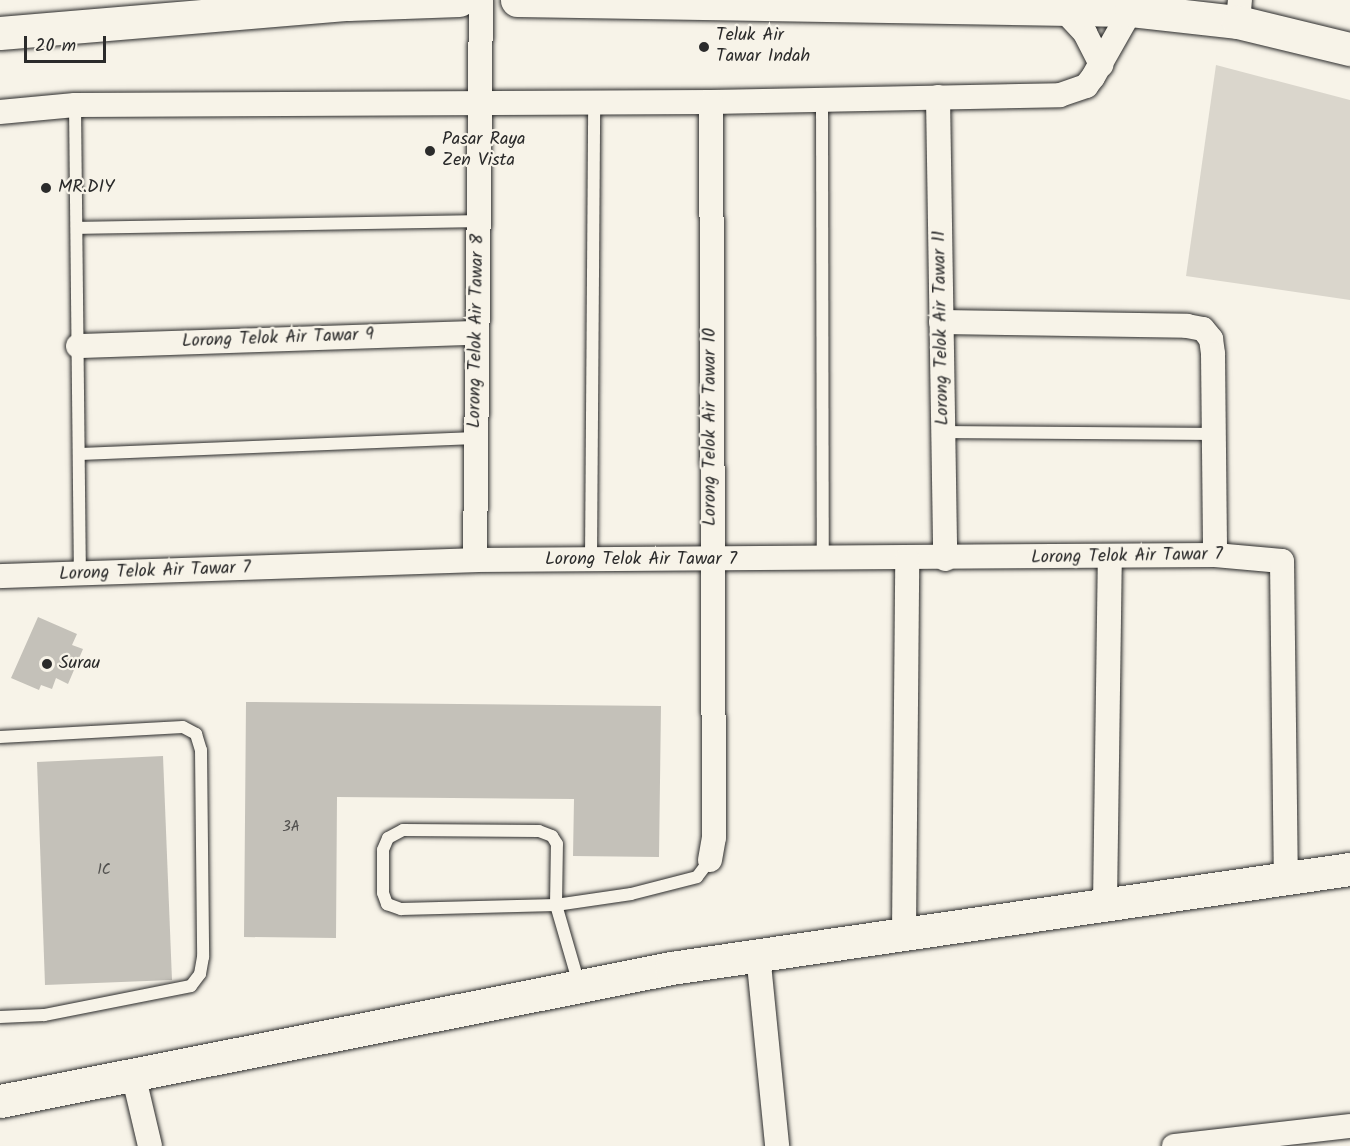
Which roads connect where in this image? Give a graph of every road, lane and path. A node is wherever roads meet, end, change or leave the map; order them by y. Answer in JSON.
{"nodes":[{"id":1,"x":459,"y":0,"type":"edge"},
{"id":2,"x":481,"y":0,"type":"edge"},
{"id":3,"x":517,"y":0,"type":"edge"},
{"id":4,"x":1060,"y":6,"type":"junction"},
{"id":5,"x":1131,"y":9,"type":"junction"},
{"id":6,"x":1239,"y":11,"type":"edge"},
{"id":7,"x":1,"y":33,"type":"edge"},
{"id":8,"x":1350,"y":49,"type":"edge"},
{"id":9,"x":1101,"y":65,"type":"junction"},
{"id":10,"x":938,"y":97,"type":"junction"},
{"id":11,"x":822,"y":100,"type":"junction"},
{"id":12,"x":479,"y":102,"type":"junction"},
{"id":13,"x":711,"y":102,"type":"junction"},
{"id":14,"x":594,"y":103,"type":"junction"},
{"id":15,"x":75,"y":105,"type":"junction"},
{"id":16,"x":0,"y":112,"type":"edge"},
{"id":17,"x":478,"y":221,"type":"junction"},
{"id":18,"x":77,"y":228,"type":"junction"},
{"id":19,"x":941,"y":322,"type":"junction"},
{"id":20,"x":477,"y":333,"type":"junction"},
{"id":21,"x":78,"y":346,"type":"junction"},
{"id":22,"x":943,"y":432,"type":"junction"},
{"id":23,"x":1213,"y":434,"type":"junction"},
{"id":24,"x":476,"y":438,"type":"junction"},
{"id":25,"x":80,"y":454,"type":"junction"},
{"id":26,"x":1215,"y":555,"type":"junction"},
{"id":27,"x":823,"y":559,"type":"junction"},
{"id":28,"x":907,"y":559,"type":"junction"},
{"id":29,"x":945,"y":559,"type":"junction"},
{"id":30,"x":1110,"y":559,"type":"junction"},
{"id":31,"x":475,"y":560,"type":"junction"},
{"id":32,"x":591,"y":560,"type":"junction"},
{"id":33,"x":711,"y":560,"type":"junction"},
{"id":34,"x":81,"y":574,"type":"junction"},
{"id":35,"x":0,"y":576,"type":"edge"},
{"id":36,"x":0,"y":737,"type":"edge"},
{"id":37,"x":710,"y":860,"type":"joint"},
{"id":38,"x":1350,"y":869,"type":"edge"},
{"id":39,"x":1286,"y":878,"type":"junction"},
{"id":40,"x":1105,"y":904,"type":"junction"},
{"id":41,"x":556,"y":905,"type":"junction"},
{"id":42,"x":903,"y":933,"type":"junction"},
{"id":43,"x":758,"y":954,"type":"junction"},
{"id":44,"x":579,"y":986,"type":"junction"},
{"id":45,"x":0,"y":1017,"type":"edge"},
{"id":46,"x":133,"y":1074,"type":"junction"},
{"id":47,"x":0,"y":1101,"type":"edge"},
{"id":48,"x":1350,"y":1126,"type":"edge"},
{"id":49,"x":150,"y":1146,"type":"edge"},
{"id":50,"x":777,"y":1146,"type":"edge"},
{"id":51,"x":1174,"y":1146,"type":"edge"}],
"edges":[{"from":1,"to":7,"type":"main road"},
{"from":2,"to":12,"type":"street","name":"Lorong Telok Air Tawar 8"},
{"from":3,"to":4,"type":"main road"},
{"from":4,"to":5,"type":"main road"},
{"from":4,"to":9,"type":"street"},
{"from":5,"to":6,"type":"main road"},
{"from":5,"to":9,"type":"street"},
{"from":6,"to":8,"type":"main road"},
{"from":9,"to":10,"type":"street"},
{"from":10,"to":11,"type":"street"},
{"from":10,"to":19,"type":"street","name":"Lorong Telok Air Tawar 11"},
{"from":11,"to":13,"type":"street"},
{"from":11,"to":27,"type":"lane"},
{"from":12,"to":14,"type":"street"},
{"from":12,"to":15,"type":"street"},
{"from":12,"to":17,"type":"street","name":"Lorong Telok Air Tawar 8"},
{"from":13,"to":14,"type":"street"},
{"from":13,"to":33,"type":"street","name":"Lorong Telok Air Tawar 10"},
{"from":14,"to":32,"type":"lane"},
{"from":15,"to":16,"type":"street"},
{"from":15,"to":18,"type":"lane"},
{"from":17,"to":18,"type":"lane"},
{"from":17,"to":20,"type":"street","name":"Lorong Telok Air Tawar 8"},
{"from":18,"to":21,"type":"lane"},
{"from":19,"to":22,"type":"street","name":"Lorong Telok Air Tawar 11"},
{"from":19,"to":23,"type":"street"},
{"from":20,"to":21,"type":"street","name":"Lorong Telok Air Tawar 9"},
{"from":20,"to":24,"type":"street","name":"Lorong Telok Air Tawar 8"},
{"from":21,"to":25,"type":"lane"},
{"from":22,"to":23,"type":"lane"},
{"from":22,"to":29,"type":"street","name":"Lorong Telok Air Tawar 11"},
{"from":23,"to":26,"type":"street"},
{"from":24,"to":25,"type":"lane"},
{"from":24,"to":31,"type":"street","name":"Lorong Telok Air Tawar 8"},
{"from":25,"to":34,"type":"lane"},
{"from":26,"to":30,"type":"street","name":"Lorong Telok Air Tawar 7"},
{"from":26,"to":39,"type":"street","name":"Lorong Telok Air Tawar 7"},
{"from":27,"to":28,"type":"street","name":"Lorong Telok Air Tawar 7"},
{"from":27,"to":33,"type":"street","name":"Lorong Telok Air Tawar 7"},
{"from":28,"to":29,"type":"street","name":"Lorong Telok Air Tawar 7"},
{"from":28,"to":42,"type":"street"},
{"from":29,"to":30,"type":"street","name":"Lorong Telok Air Tawar 7"},
{"from":30,"to":40,"type":"street"},
{"from":31,"to":32,"type":"street","name":"Lorong Telok Air Tawar 7"},
{"from":31,"to":34,"type":"street","name":"Lorong Telok Air Tawar 7"},
{"from":32,"to":33,"type":"street","name":"Lorong Telok Air Tawar 7"},
{"from":33,"to":37,"type":"street","name":"Lorong Telok Air Tawar 10"},
{"from":34,"to":35,"type":"street","name":"Lorong Telok Air Tawar 7"},
{"from":36,"to":45,"type":"lane"},
{"from":37,"to":41,"type":"lane"},
{"from":38,"to":39,"type":"main road"},
{"from":39,"to":40,"type":"main road"},
{"from":40,"to":42,"type":"main road"},
{"from":41,"to":41,"type":"lane"},
{"from":41,"to":44,"type":"lane"},
{"from":42,"to":43,"type":"main road"},
{"from":43,"to":44,"type":"main road"},
{"from":43,"to":50,"type":"street"},
{"from":44,"to":46,"type":"main road"},
{"from":46,"to":47,"type":"main road"},
{"from":46,"to":49,"type":"street"},
{"from":48,"to":51,"type":"street"}]}
